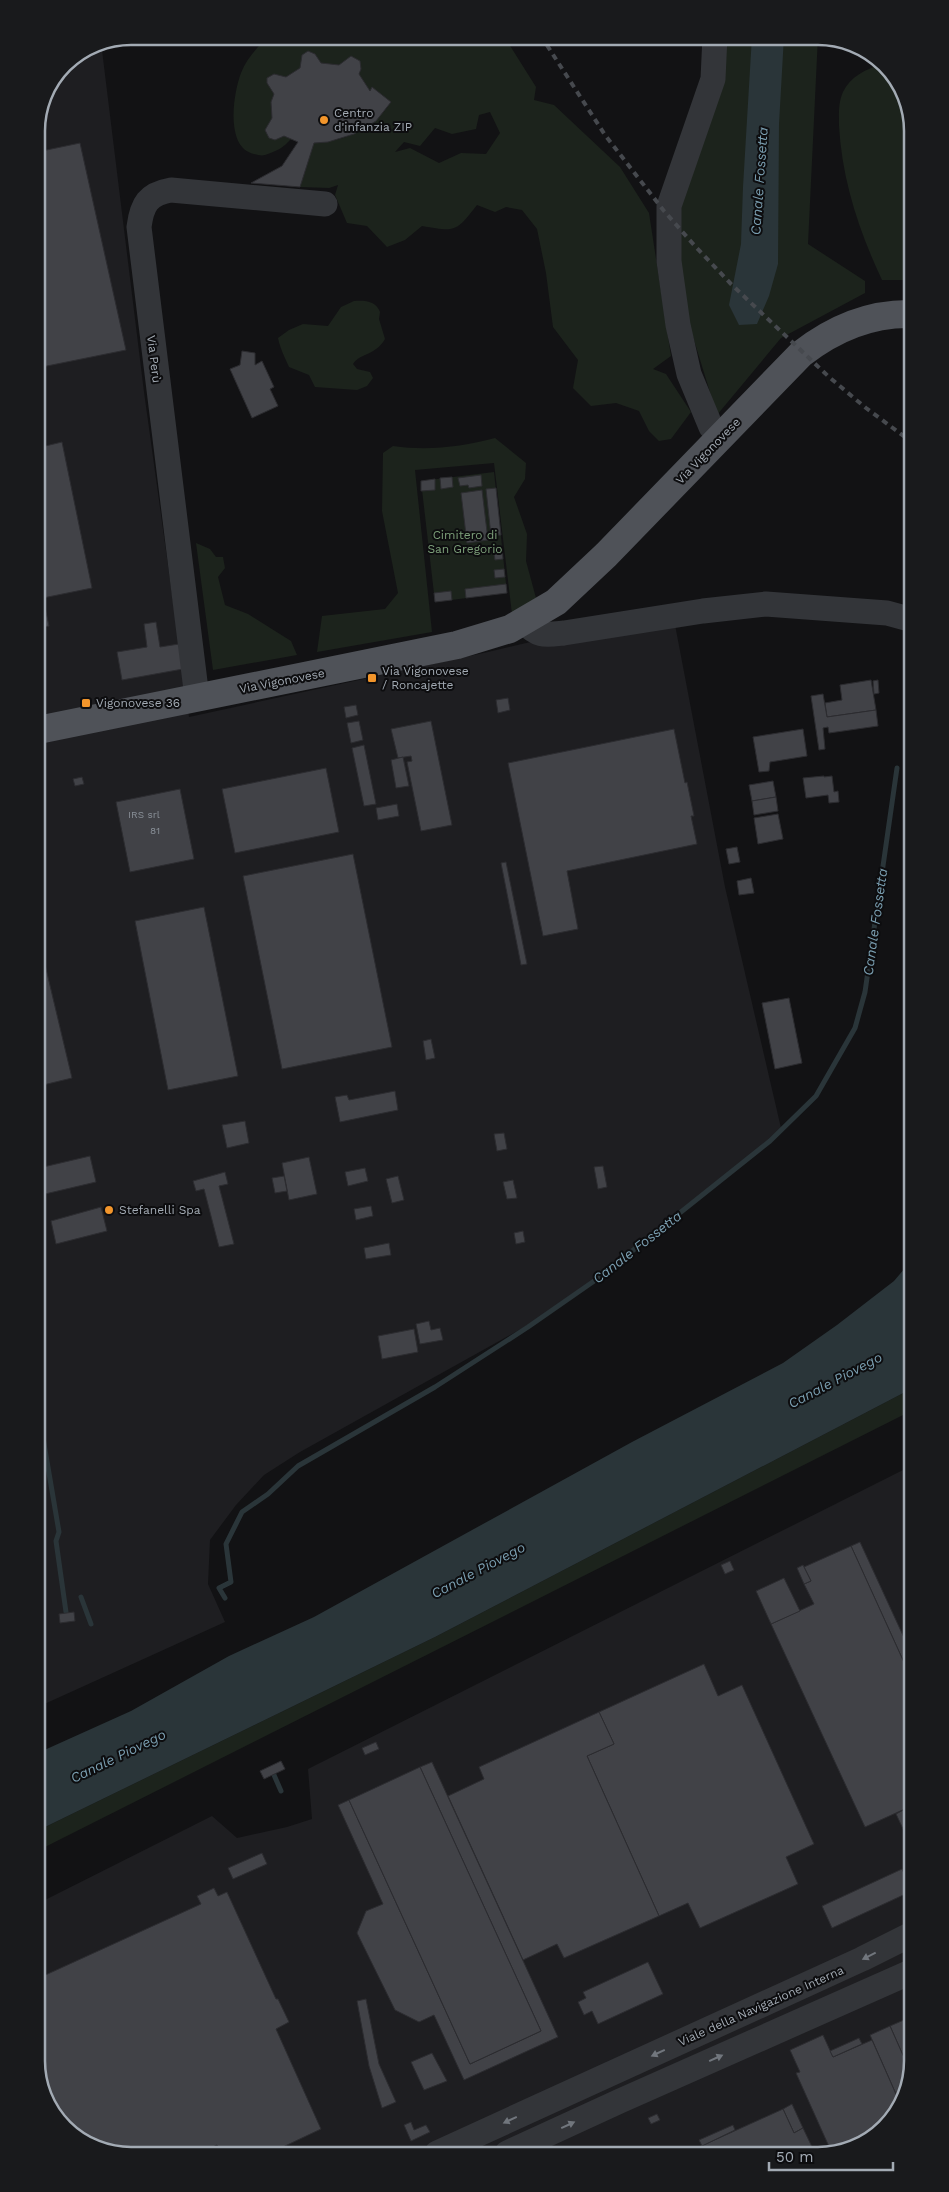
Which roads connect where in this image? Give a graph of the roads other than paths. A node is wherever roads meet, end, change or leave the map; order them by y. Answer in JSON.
{"nodes":[{"id":1,"x":715,"y":45,"type":"edge"},
{"id":2,"x":325,"y":204,"type":"dead end"},
{"id":3,"x":904,"y":314,"type":"edge"},
{"id":4,"x":721,"y":437,"type":"junction"},
{"id":5,"x":904,"y":618,"type":"edge"},
{"id":6,"x":524,"y":622,"type":"junction"},
{"id":7,"x":197,"y":698,"type":"junction"},
{"id":8,"x":45,"y":729,"type":"edge"},
{"id":9,"x":904,"y":1938,"type":"edge"},
{"id":10,"x":904,"y":1975,"type":"edge"},
{"id":11,"x":608,"y":2076,"type":"junction"},
{"id":12,"x":620,"y":2101,"type":"junction"},
{"id":13,"x":452,"y":2147,"type":"edge"},
{"id":14,"x":521,"y":2147,"type":"edge"}],
"edges":[{"from":1,"to":4,"type":"street"},
{"from":2,"to":7,"type":"street","name":"Via Perù"},
{"from":3,"to":4,"type":"main road","name":"Via Vigonovese"},
{"from":4,"to":6,"type":"main road","name":"Via Vigonovese"},
{"from":5,"to":6,"type":"street"},
{"from":6,"to":7,"type":"main road","name":"Via Vigonovese"},
{"from":7,"to":8,"type":"main road","name":"Via Vigonovese"},
{"from":9,"to":11,"type":"street","name":"Viale della Navigazione Interna","one_way":true},
{"from":12,"to":10,"type":"street","one_way":true},
{"from":11,"to":12,"type":"street"},
{"from":11,"to":13,"type":"street","name":"Viale della Navigazione Interna","one_way":true},
{"from":14,"to":12,"type":"street","one_way":true}]}
